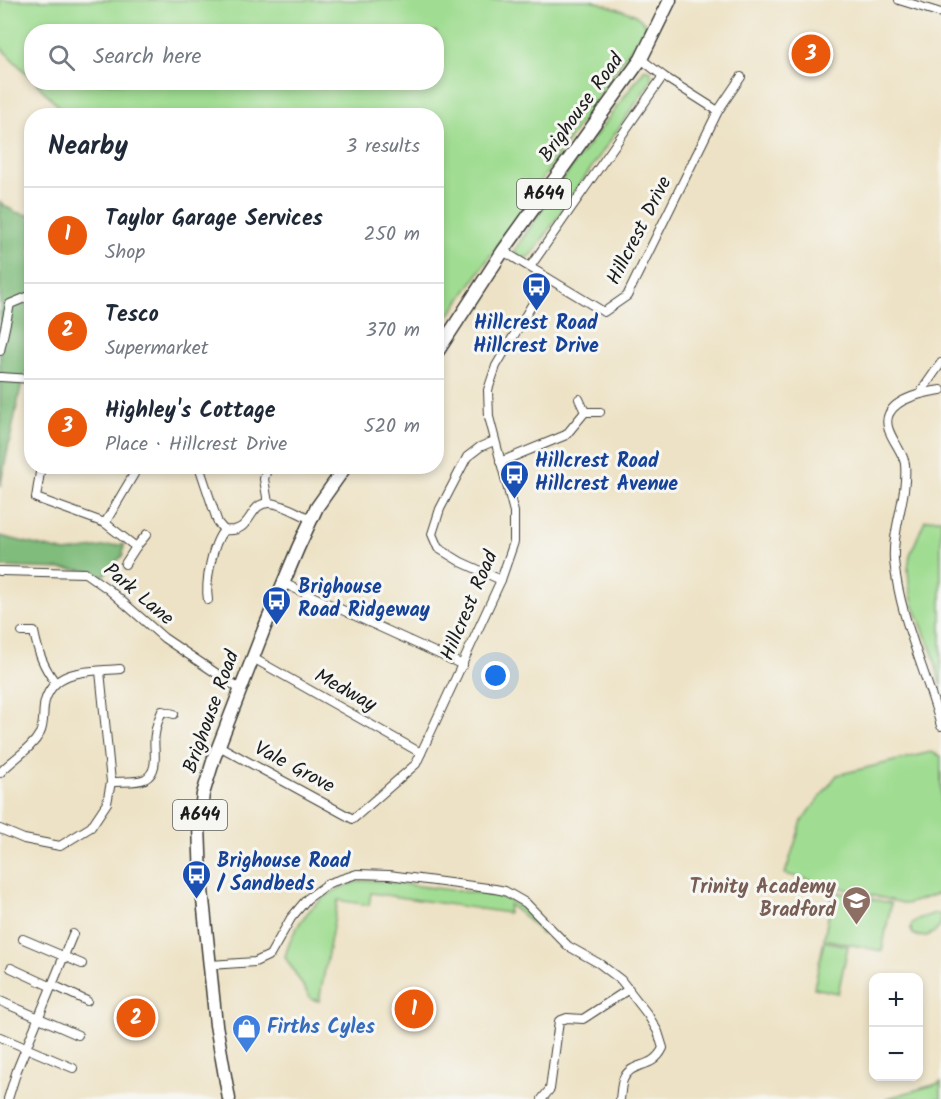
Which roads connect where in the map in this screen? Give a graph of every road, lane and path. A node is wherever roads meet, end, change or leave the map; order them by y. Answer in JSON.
{"nodes":[{"id":1,"x":670,"y":0,"type":"edge"},
{"id":2,"x":899,"y":0,"type":"edge"},
{"id":3,"x":941,"y":13,"type":"edge"},
{"id":4,"x":642,"y":59,"type":"junction"},
{"id":5,"x":663,"y":76,"type":"junction"},
{"id":6,"x":741,"y":77,"type":"dead end"},
{"id":7,"x":718,"y":111,"type":"junction"},
{"id":8,"x":503,"y":251,"type":"junction"},
{"id":9,"x":530,"y":267,"type":"junction"},
{"id":10,"x":547,"y":279,"type":"junction"},
{"id":11,"x":24,"y":298,"type":"edge"},
{"id":12,"x":444,"y":342,"type":"edge"},
{"id":13,"x":0,"y":351,"type":"edge"},
{"id":14,"x":941,"y":363,"type":"edge"},
{"id":15,"x":0,"y":377,"type":"edge"},
{"id":16,"x":24,"y":378,"type":"edge"},
{"id":17,"x":941,"y":390,"type":"edge"},
{"id":18,"x":920,"y":393,"type":"junction"},
{"id":19,"x":579,"y":399,"type":"dead end"},
{"id":20,"x":585,"y":412,"type":"junction"},
{"id":21,"x":600,"y":412,"type":"dead end"},
{"id":22,"x":494,"y":441,"type":"junction"},
{"id":23,"x":500,"y":462,"type":"junction"},
{"id":24,"x":40,"y":474,"type":"edge"},
{"id":25,"x":134,"y":474,"type":"edge"},
{"id":26,"x":202,"y":474,"type":"edge"},
{"id":27,"x":266,"y":474,"type":"edge"},
{"id":28,"x":340,"y":474,"type":"edge"},
{"id":29,"x":268,"y":503,"type":"junction"},
{"id":30,"x":311,"y":519,"type":"junction"},
{"id":31,"x":105,"y":523,"type":"junction"},
{"id":32,"x":224,"y":530,"type":"junction"},
{"id":33,"x":147,"y":534,"type":"dead end"},
{"id":34,"x":136,"y":547,"type":"junction"},
{"id":35,"x":125,"y":564,"type":"dead end"},
{"id":36,"x":0,"y":571,"type":"edge"},
{"id":37,"x":501,"y":580,"type":"junction"},
{"id":38,"x":283,"y":583,"type":"junction"},
{"id":39,"x":205,"y":594,"type":"dead end"},
{"id":40,"x":22,"y":632,"type":"dead end"},
{"id":41,"x":253,"y":658,"type":"junction"},
{"id":42,"x":463,"y":665,"type":"junction"},
{"id":43,"x":120,"y":669,"type":"dead end"},
{"id":44,"x":100,"y":671,"type":"junction"},
{"id":45,"x":55,"y":682,"type":"junction"},
{"id":46,"x":241,"y":690,"type":"junction"},
{"id":47,"x":939,"y":710,"type":"edge"},
{"id":48,"x":174,"y":714,"type":"dead end"},
{"id":49,"x":941,"y":726,"type":"edge"},
{"id":50,"x":219,"y":746,"type":"junction"},
{"id":51,"x":421,"y":753,"type":"junction"},
{"id":52,"x":0,"y":773,"type":"edge"},
{"id":53,"x":111,"y":782,"type":"junction"},
{"id":54,"x":353,"y":819,"type":"joint"},
{"id":55,"x":1,"y":831,"type":"edge"},
{"id":56,"x":74,"y":934,"type":"dead end"},
{"id":57,"x":23,"y":939,"type":"dead end"},
{"id":58,"x":64,"y":956,"type":"junction"},
{"id":59,"x":82,"y":964,"type":"dead end"},
{"id":60,"x":210,"y":965,"type":"junction"},
{"id":61,"x":11,"y":968,"type":"dead end"},
{"id":62,"x":52,"y":986,"type":"junction"},
{"id":63,"x":629,"y":989,"type":"junction"},
{"id":64,"x":0,"y":1001,"type":"edge"},
{"id":65,"x":87,"y":1001,"type":"dead end"},
{"id":66,"x":39,"y":1017,"type":"junction"},
{"id":67,"x":78,"y":1035,"type":"dead end"},
{"id":68,"x":0,"y":1037,"type":"edge"},
{"id":69,"x":26,"y":1048,"type":"junction"},
{"id":70,"x":73,"y":1068,"type":"dead end"},
{"id":71,"x":8,"y":1099,"type":"edge"},
{"id":72,"x":229,"y":1099,"type":"edge"},
{"id":73,"x":542,"y":1099,"type":"edge"},
{"id":74,"x":620,"y":1099,"type":"edge"}],
"edges":[{"from":1,"to":4,"type":"main road","name":"Brighouse Road","number":"A644"},
{"from":2,"to":3,"type":"street"},
{"from":4,"to":5,"type":"street"},
{"from":4,"to":8,"type":"main road","name":"Brighouse Road","number":"A644"},
{"from":5,"to":7,"type":"street"},
{"from":5,"to":9,"type":"street"},
{"from":6,"to":7,"type":"street","name":"Hillcrest Drive"},
{"from":7,"to":10,"type":"street","name":"Hillcrest Drive"},
{"from":8,"to":9,"type":"street","name":"Hillcrest Drive"},
{"from":8,"to":12,"type":"main road","name":"Brighouse Road","number":"A644"},
{"from":9,"to":10,"type":"street","name":"Hillcrest Drive"},
{"from":10,"to":22,"type":"street","name":"Hillcrest Road"},
{"from":11,"to":13,"type":"street"},
{"from":14,"to":18,"type":"street"},
{"from":15,"to":16,"type":"street"},
{"from":17,"to":18,"type":"street"},
{"from":18,"to":47,"type":"street"},
{"from":19,"to":20,"type":"street"},
{"from":20,"to":21,"type":"street"},
{"from":20,"to":23,"type":"street"},
{"from":22,"to":23,"type":"street","name":"Hillcrest Road"},
{"from":22,"to":37,"type":"street"},
{"from":23,"to":37,"type":"street","name":"Hillcrest Road"},
{"from":24,"to":31,"type":"street"},
{"from":25,"to":31,"type":"street"},
{"from":26,"to":32,"type":"street"},
{"from":27,"to":29,"type":"street"},
{"from":28,"to":30,"type":"main road","name":"Brighouse Road","number":"A644"},
{"from":29,"to":30,"type":"street"},
{"from":29,"to":32,"type":"street"},
{"from":30,"to":38,"type":"main road","name":"Brighouse Road","number":"A644"},
{"from":31,"to":34,"type":"street"},
{"from":32,"to":39,"type":"street"},
{"from":33,"to":34,"type":"street"},
{"from":34,"to":35,"type":"street"},
{"from":36,"to":46,"type":"street","name":"Park Lane"},
{"from":37,"to":42,"type":"street","name":"Hillcrest Road"},
{"from":38,"to":41,"type":"main road","name":"Brighouse Road","number":"A644"},
{"from":38,"to":42,"type":"street"},
{"from":40,"to":45,"type":"street"},
{"from":41,"to":46,"type":"main road","name":"Brighouse Road","number":"A644"},
{"from":41,"to":51,"type":"street","name":"Medway"},
{"from":42,"to":51,"type":"street","name":"Hillcrest Road"},
{"from":43,"to":44,"type":"street"},
{"from":44,"to":45,"type":"street"},
{"from":44,"to":53,"type":"street"},
{"from":45,"to":52,"type":"street"},
{"from":46,"to":50,"type":"main road","name":"Brighouse Road","number":"A644"},
{"from":47,"to":49,"type":"street"},
{"from":48,"to":53,"type":"street"},
{"from":50,"to":54,"type":"street","name":"Vale Grove"},
{"from":50,"to":60,"type":"main road","name":"Brighouse Road","number":"A644"},
{"from":51,"to":54,"type":"street","name":"Hillcrest Road"},
{"from":53,"to":55,"type":"street"},
{"from":56,"to":58,"type":"street"},
{"from":57,"to":58,"type":"street"},
{"from":58,"to":59,"type":"street"},
{"from":58,"to":62,"type":"street"},
{"from":60,"to":63,"type":"street"},
{"from":60,"to":72,"type":"main road","name":"Brighouse Road","number":"A644"},
{"from":61,"to":62,"type":"street"},
{"from":62,"to":65,"type":"street"},
{"from":62,"to":66,"type":"street"},
{"from":63,"to":73,"type":"street"},
{"from":63,"to":74,"type":"street"},
{"from":64,"to":66,"type":"street"},
{"from":66,"to":67,"type":"street"},
{"from":66,"to":69,"type":"street"},
{"from":68,"to":69,"type":"street"},
{"from":69,"to":70,"type":"street"},
{"from":69,"to":71,"type":"street"}]}
